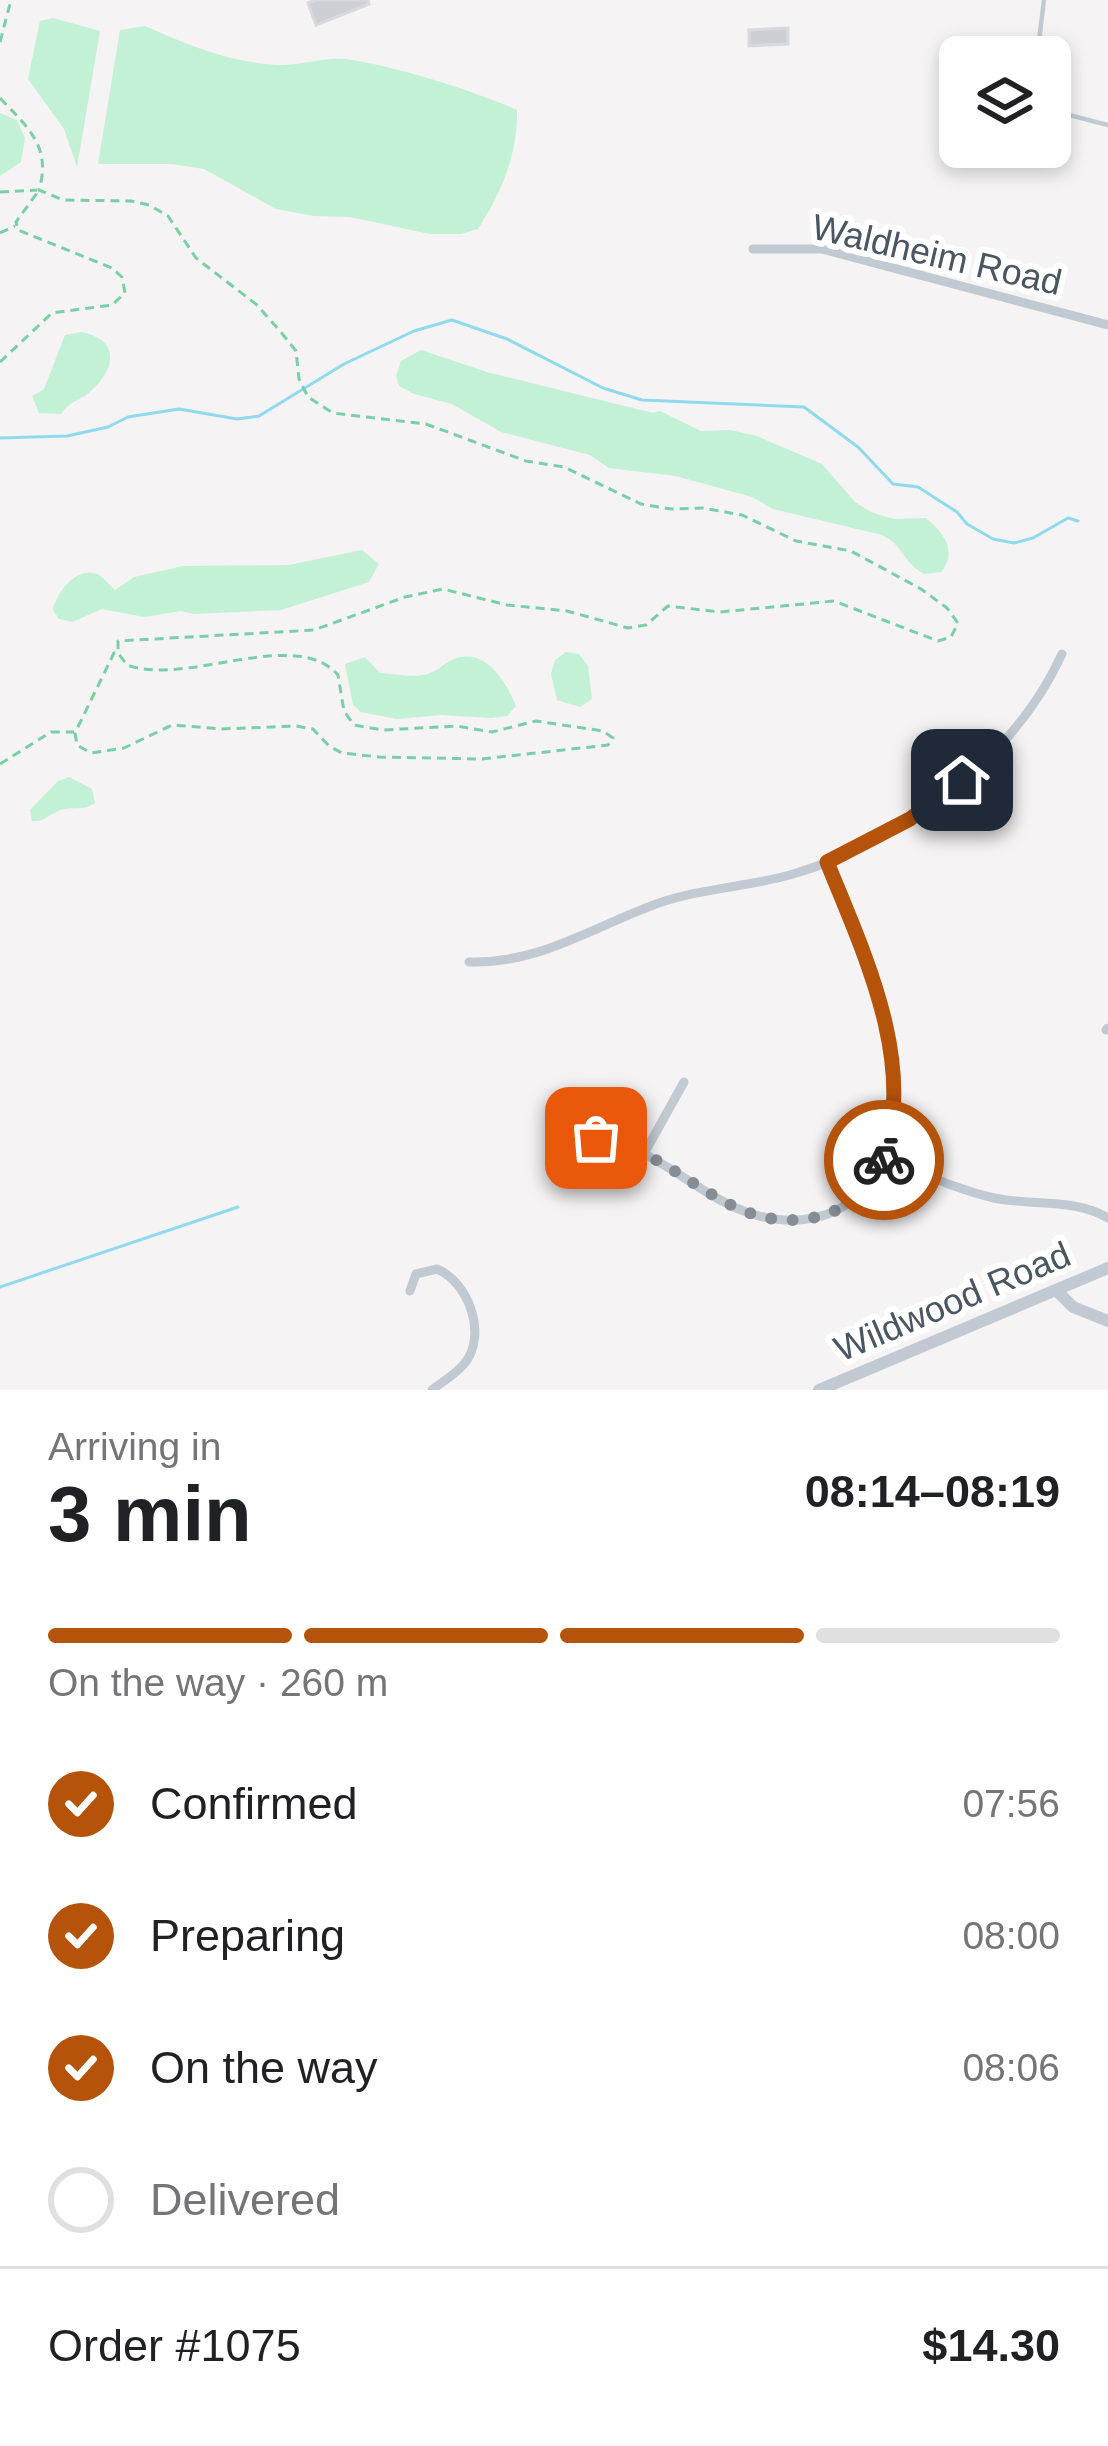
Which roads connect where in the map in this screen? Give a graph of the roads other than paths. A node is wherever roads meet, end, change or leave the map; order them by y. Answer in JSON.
{"nodes":[{"id":1,"x":1044,"y":0,"type":"edge"},
{"id":2,"x":1040,"y":36,"type":"edge"},
{"id":3,"x":1071,"y":115,"type":"edge"},
{"id":4,"x":1108,"y":125,"type":"edge"},
{"id":5,"x":753,"y":249,"type":"dead end"},
{"id":6,"x":1108,"y":325,"type":"edge"},
{"id":7,"x":1062,"y":654,"type":"dead end"},
{"id":8,"x":827,"y":862,"type":"junction"},
{"id":9,"x":469,"y":962,"type":"dead end"},
{"id":10,"x":684,"y":1082,"type":"dead end"},
{"id":11,"x":579,"y":1139,"type":"dead end"},
{"id":12,"x":645,"y":1152,"type":"junction"},
{"id":13,"x":885,"y":1158,"type":"junction"},
{"id":14,"x":1108,"y":1218,"type":"edge"},
{"id":15,"x":1108,"y":1268,"type":"edge"},
{"id":16,"x":410,"y":1291,"type":"dead end"},
{"id":17,"x":1057,"y":1291,"type":"junction"},
{"id":18,"x":1108,"y":1322,"type":"edge"},
{"id":19,"x":432,"y":1390,"type":"edge"},
{"id":20,"x":819,"y":1390,"type":"edge"}],
"edges":[{"from":1,"to":2,"type":"lane"},
{"from":3,"to":4,"type":"lane"},
{"from":5,"to":6,"type":"street","name":"Waldheim Road"},
{"from":7,"to":8,"type":"street"},
{"from":8,"to":9,"type":"street"},
{"from":8,"to":13,"type":"street"},
{"from":10,"to":12,"type":"street"},
{"from":11,"to":12,"type":"street"},
{"from":12,"to":13,"type":"street"},
{"from":13,"to":14,"type":"street"},
{"from":15,"to":17,"type":"street","name":"Wildwood Road"},
{"from":16,"to":19,"type":"street"},
{"from":17,"to":18,"type":"street"},
{"from":17,"to":20,"type":"street","name":"Wildwood Road"}]}
